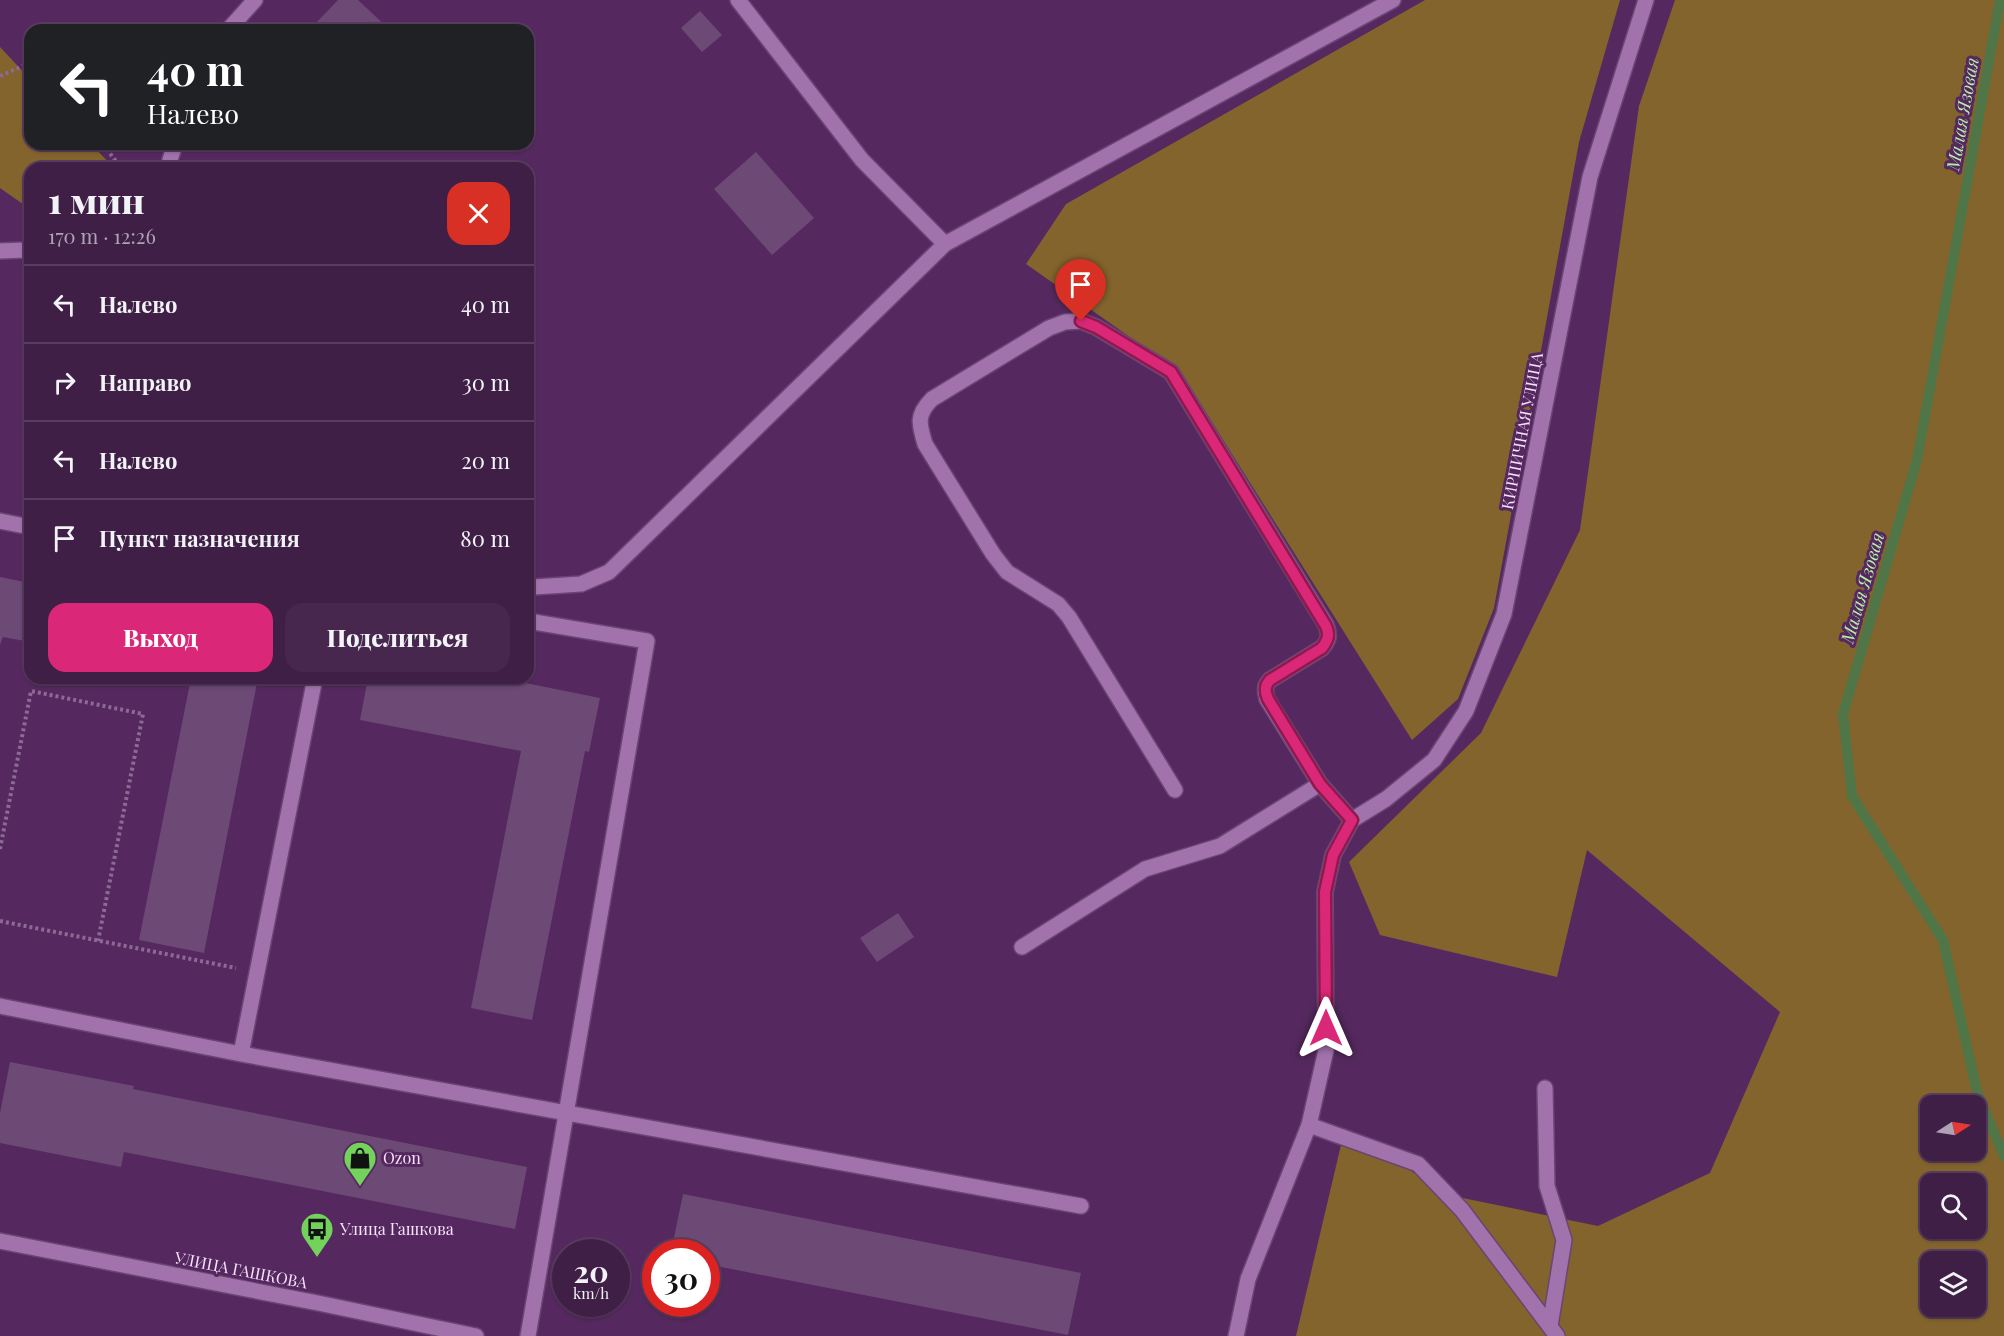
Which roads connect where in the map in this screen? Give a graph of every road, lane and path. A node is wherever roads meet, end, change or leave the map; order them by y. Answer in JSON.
{"nodes":[{"id":1,"x":255,"y":0,"type":"edge"},
{"id":2,"x":738,"y":0,"type":"edge"},
{"id":3,"x":1393,"y":0,"type":"edge"},
{"id":4,"x":1646,"y":0,"type":"edge"},
{"id":5,"x":233,"y":24,"type":"edge"},
{"id":6,"x":24,"y":66,"type":"edge"},
{"id":7,"x":0,"y":76,"type":"edge"},
{"id":8,"x":945,"y":244,"type":"junction"},
{"id":9,"x":24,"y":250,"type":"edge"},
{"id":10,"x":0,"y":251,"type":"edge"},
{"id":11,"x":0,"y":521,"type":"edge"},
{"id":12,"x":24,"y":526,"type":"edge"},
{"id":13,"x":534,"y":588,"type":"edge"},
{"id":14,"x":534,"y":622,"type":"edge"},
{"id":15,"x":314,"y":684,"type":"edge"},
{"id":16,"x":1320,"y":784,"type":"junction"},
{"id":17,"x":1175,"y":790,"type":"dead end"},
{"id":18,"x":1352,"y":820,"type":"junction"},
{"id":19,"x":0,"y":849,"type":"edge"},
{"id":20,"x":0,"y":921,"type":"edge"},
{"id":21,"x":98,"y":940,"type":"junction"},
{"id":22,"x":1022,"y":947,"type":"dead end"},
{"id":23,"x":257,"y":972,"type":"junction"},
{"id":24,"x":0,"y":1006,"type":"edge"},
{"id":25,"x":241,"y":1053,"type":"junction"},
{"id":26,"x":1545,"y":1088,"type":"dead end"},
{"id":27,"x":566,"y":1113,"type":"junction"},
{"id":28,"x":1309,"y":1125,"type":"junction"},
{"id":29,"x":1081,"y":1206,"type":"dead end"},
{"id":30,"x":0,"y":1241,"type":"edge"},
{"id":31,"x":1553,"y":1331,"type":"edge"},
{"id":32,"x":476,"y":1336,"type":"edge"},
{"id":33,"x":528,"y":1336,"type":"edge"},
{"id":34,"x":1236,"y":1336,"type":"edge"}],
"edges":[{"from":1,"to":5,"type":"street"},
{"from":2,"to":8,"type":"street"},
{"from":3,"to":8,"type":"street"},
{"from":4,"to":18,"type":"street","name":"КИРПИЧНАЯ УЛИЦА"},
{"from":6,"to":7,"type":"path"},
{"from":8,"to":13,"type":"street"},
{"from":9,"to":10,"type":"street"},
{"from":11,"to":12,"type":"street"},
{"from":14,"to":27,"type":"street"},
{"from":15,"to":23,"type":"street"},
{"from":16,"to":17,"type":"street"},
{"from":16,"to":18,"type":"street"},
{"from":16,"to":22,"type":"street"},
{"from":18,"to":28,"type":"street"},
{"from":19,"to":21,"type":"path"},
{"from":20,"to":21,"type":"path"},
{"from":21,"to":23,"type":"path"},
{"from":23,"to":25,"type":"street"},
{"from":24,"to":25,"type":"street"},
{"from":25,"to":27,"type":"street"},
{"from":26,"to":31,"type":"street"},
{"from":27,"to":29,"type":"street"},
{"from":27,"to":33,"type":"street"},
{"from":28,"to":31,"type":"street"},
{"from":28,"to":34,"type":"street"},
{"from":30,"to":32,"type":"street","name":"УЛИЦА ГАШКОВА"}]}
